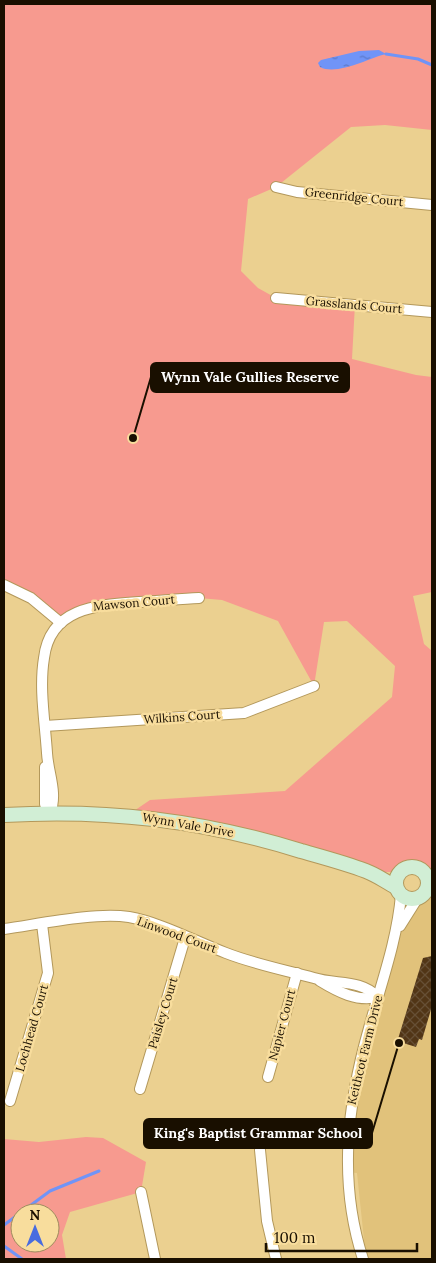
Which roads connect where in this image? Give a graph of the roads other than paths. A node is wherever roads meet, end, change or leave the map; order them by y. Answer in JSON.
{"nodes":[{"id":1,"x":276,"y":187,"type":"dead end"},
{"id":2,"x":432,"y":205,"type":"edge"},
{"id":3,"x":276,"y":298,"type":"dead end"},
{"id":4,"x":432,"y":312,"type":"edge"},
{"id":5,"x":4,"y":586,"type":"edge"},
{"id":6,"x":199,"y":598,"type":"dead end"},
{"id":7,"x":61,"y":623,"type":"junction"},
{"id":8,"x":314,"y":686,"type":"dead end"},
{"id":9,"x":45,"y":726,"type":"junction"},
{"id":10,"x":50,"y":812,"type":"junction"},
{"id":11,"x":4,"y":815,"type":"edge"},
{"id":12,"x":402,"y":870,"type":"junction"},
{"id":13,"x":368,"y":871,"type":"junction"},
{"id":14,"x":430,"y":881,"type":"edge"},
{"id":15,"x":398,"y":891,"type":"junction"},
{"id":16,"x":423,"y":897,"type":"edge"},
{"id":17,"x":42,"y":924,"type":"junction"},
{"id":18,"x":4,"y":929,"type":"edge"},
{"id":19,"x":397,"y":932,"type":"junction"},
{"id":20,"x":185,"y":938,"type":"junction"},
{"id":21,"x":296,"y":974,"type":"junction"},
{"id":22,"x":378,"y":998,"type":"junction"},
{"id":23,"x":268,"y":1077,"type":"dead end"},
{"id":24,"x":140,"y":1089,"type":"dead end"},
{"id":25,"x":10,"y":1101,"type":"dead end"},
{"id":26,"x":260,"y":1150,"type":"dead end"},
{"id":27,"x":141,"y":1192,"type":"dead end"},
{"id":28,"x":155,"y":1259,"type":"edge"},
{"id":29,"x":276,"y":1259,"type":"edge"},
{"id":30,"x":363,"y":1259,"type":"edge"}],
"edges":[{"from":1,"to":2,"type":"street","name":"Greenridge Court"},
{"from":3,"to":4,"type":"street","name":"Grasslands Court"},
{"from":5,"to":7,"type":"street"},
{"from":6,"to":7,"type":"street","name":"Mawson Court"},
{"from":7,"to":9,"type":"street","name":"Mawson Court"},
{"from":8,"to":9,"type":"street","name":"Wilkins Court"},
{"from":9,"to":10,"type":"street","name":"Mawson Court"},
{"from":10,"to":11,"type":"main road","name":"Wynn Vale Drive"},
{"from":10,"to":13,"type":"main road","name":"Wynn Vale Drive"},
{"from":12,"to":13,"type":"main road","name":"Wynn Vale Drive"},
{"from":12,"to":14,"type":"main road"},
{"from":12,"to":15,"type":"main road"},
{"from":13,"to":15,"type":"main road","name":"Wynn Vale Drive"},
{"from":14,"to":16,"type":"main road"},
{"from":15,"to":16,"type":"main road"},
{"from":15,"to":19,"type":"street","name":"Keithcot Farm Drive"},
{"from":16,"to":19,"type":"street","name":"Keithcot Farm Drive"},
{"from":17,"to":18,"type":"street","name":"Linwood Court"},
{"from":17,"to":20,"type":"street","name":"Linwood Court"},
{"from":17,"to":25,"type":"street","name":"Lochhead Court"},
{"from":19,"to":22,"type":"street","name":"Keithcot Farm Drive"},
{"from":20,"to":21,"type":"street","name":"Linwood Court"},
{"from":20,"to":24,"type":"street","name":"Paisley Court"},
{"from":21,"to":22,"type":"street","name":"Linwood Court"},
{"from":21,"to":23,"type":"street","name":"Napier Court"},
{"from":22,"to":30,"type":"street","name":"Keithcot Farm Drive"},
{"from":26,"to":29,"type":"street"},
{"from":27,"to":28,"type":"street"}]}
